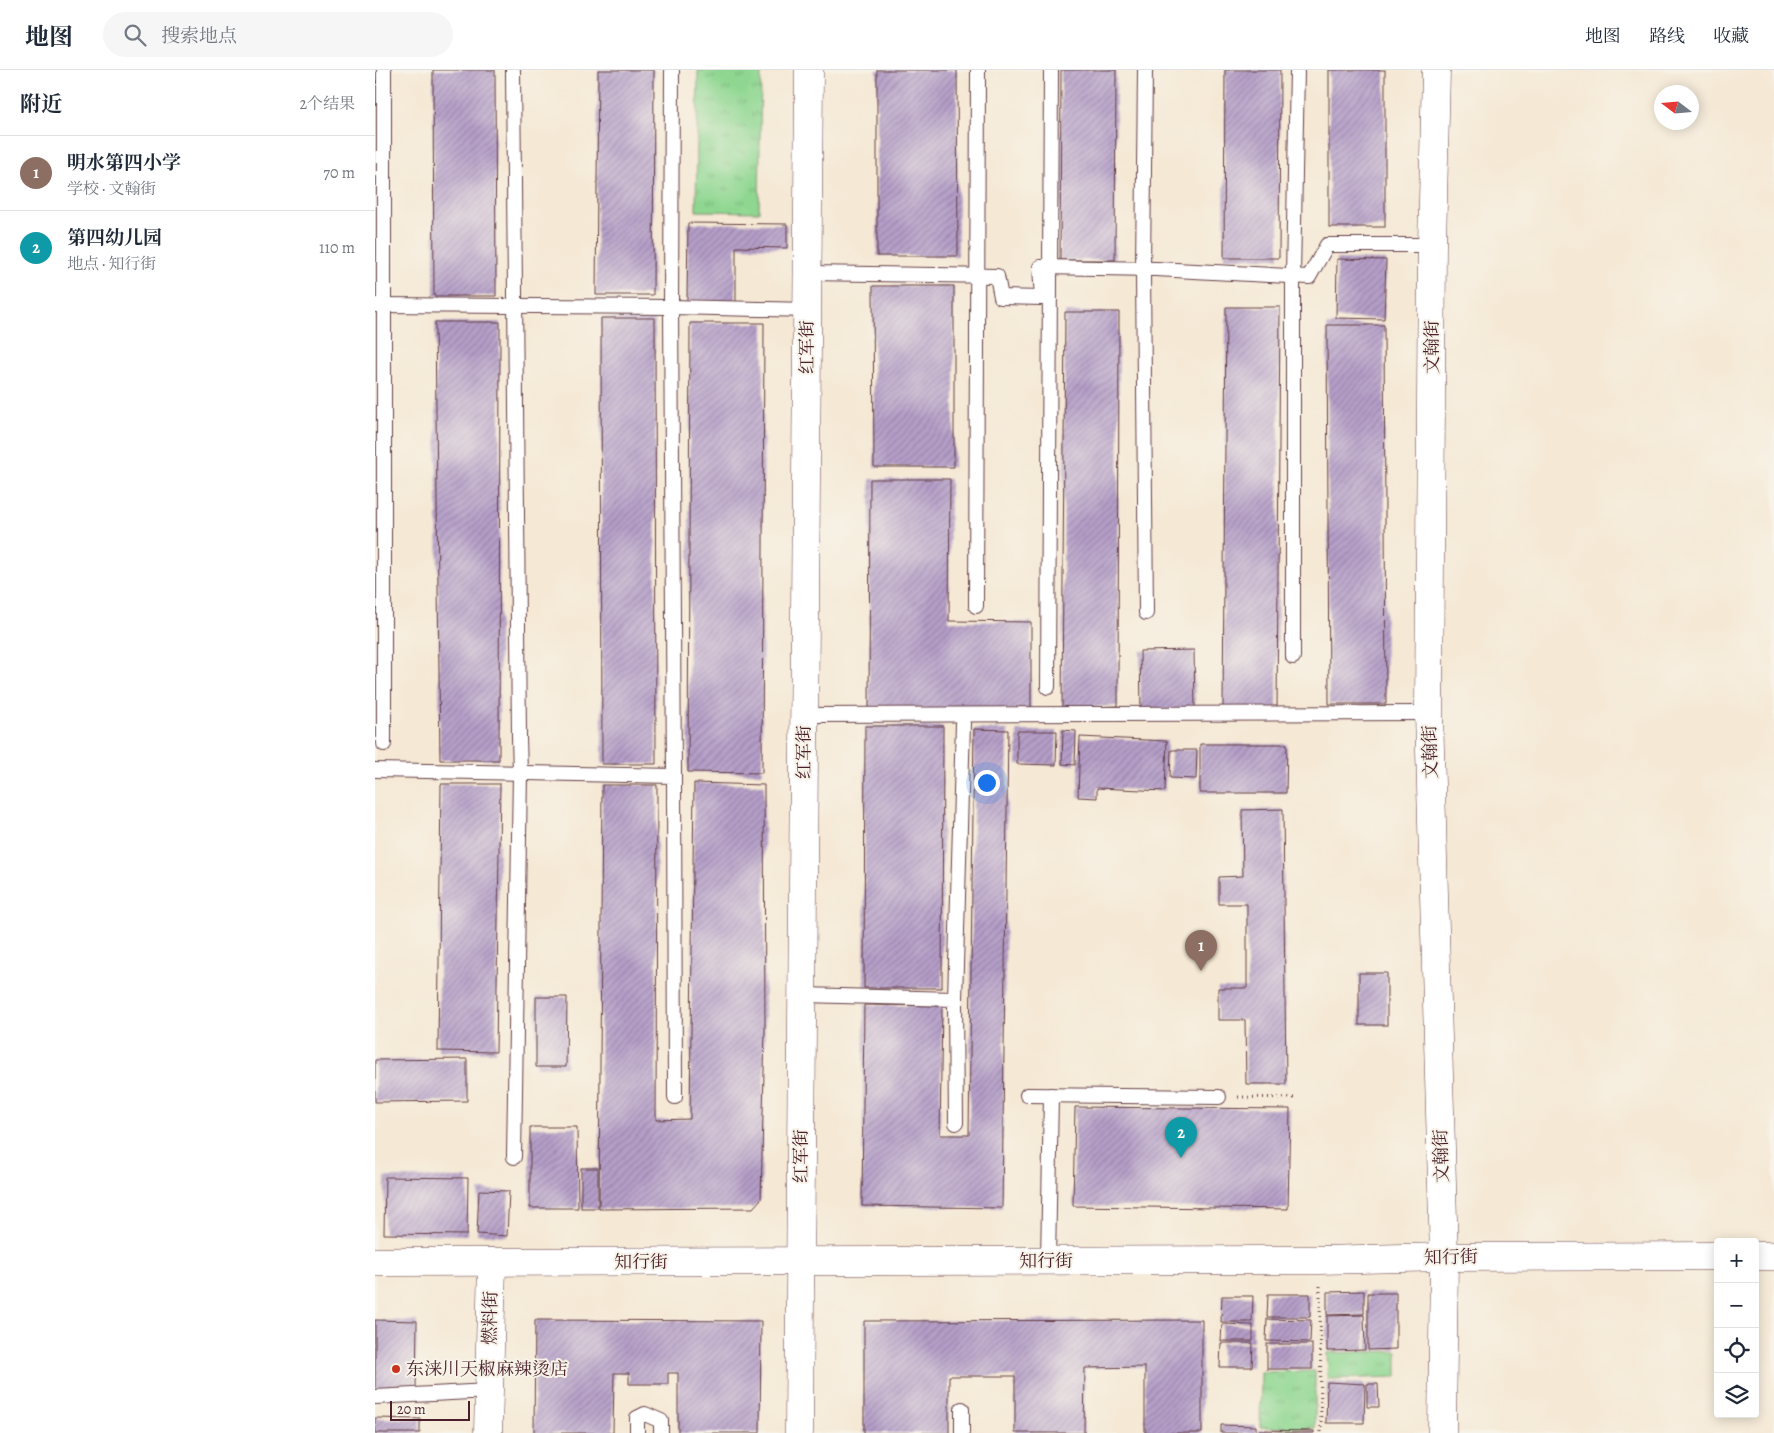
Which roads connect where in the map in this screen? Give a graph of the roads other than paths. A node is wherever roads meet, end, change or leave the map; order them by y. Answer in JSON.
{"nodes":[{"id":1,"x":384,"y":70,"type":"edge"},
{"id":2,"x":513,"y":70,"type":"edge"},
{"id":3,"x":672,"y":70,"type":"edge"},
{"id":4,"x":809,"y":70,"type":"edge"},
{"id":5,"x":978,"y":70,"type":"edge"},
{"id":6,"x":1051,"y":70,"type":"edge"},
{"id":7,"x":1145,"y":70,"type":"edge"},
{"id":8,"x":1297,"y":70,"type":"edge"},
{"id":9,"x":1436,"y":70,"type":"edge"},
{"id":10,"x":1432,"y":245,"type":"junction"},
{"id":11,"x":1050,"y":267,"type":"junction"},
{"id":12,"x":1143,"y":270,"type":"junction"},
{"id":13,"x":808,"y":273,"type":"junction"},
{"id":14,"x":977,"y":275,"type":"junction"},
{"id":15,"x":1293,"y":276,"type":"junction"},
{"id":16,"x":379,"y":305,"type":"edge"},
{"id":17,"x":514,"y":305,"type":"junction"},
{"id":18,"x":671,"y":307,"type":"junction"},
{"id":19,"x":807,"y":310,"type":"junction"},
{"id":20,"x":976,"y":606,"type":"dead end"},
{"id":21,"x":1146,"y":613,"type":"dead end"},
{"id":22,"x":1293,"y":657,"type":"dead end"},
{"id":23,"x":1048,"y":687,"type":"dead end"},
{"id":24,"x":1429,"y":712,"type":"junction"},
{"id":25,"x":804,"y":715,"type":"junction"},
{"id":26,"x":963,"y":723,"type":"dead end"},
{"id":27,"x":384,"y":744,"type":"dead end"},
{"id":28,"x":375,"y":770,"type":"edge"},
{"id":29,"x":520,"y":773,"type":"junction"},
{"id":30,"x":674,"y":776,"type":"junction"},
{"id":31,"x":802,"y":995,"type":"junction"},
{"id":32,"x":955,"y":998,"type":"junction"},
{"id":33,"x":1027,"y":1095,"type":"dead end"},
{"id":34,"x":1051,"y":1095,"type":"junction"},
{"id":35,"x":675,"y":1097,"type":"dead end"},
{"id":36,"x":1219,"y":1097,"type":"road end"},
{"id":37,"x":956,"y":1123,"type":"dead end"},
{"id":38,"x":514,"y":1157,"type":"dead end"},
{"id":39,"x":1714,"y":1256,"type":"edge"},
{"id":40,"x":1759,"y":1256,"type":"edge"},
{"id":41,"x":1774,"y":1256,"type":"edge"},
{"id":42,"x":1444,"y":1257,"type":"junction"},
{"id":43,"x":1048,"y":1261,"type":"junction"},
{"id":44,"x":375,"y":1262,"type":"edge"},
{"id":45,"x":491,"y":1262,"type":"junction"},
{"id":46,"x":800,"y":1262,"type":"junction"},
{"id":47,"x":489,"y":1391,"type":"junction"},
{"id":48,"x":375,"y":1397,"type":"edge"},
{"id":49,"x":962,"y":1408,"type":"dead end"},
{"id":50,"x":488,"y":1433,"type":"edge"},
{"id":51,"x":637,"y":1433,"type":"edge"},
{"id":52,"x":661,"y":1433,"type":"edge"},
{"id":53,"x":799,"y":1433,"type":"edge"},
{"id":54,"x":962,"y":1433,"type":"edge"},
{"id":55,"x":1442,"y":1433,"type":"edge"}],
"edges":[{"from":1,"to":16,"type":"lane"},
{"from":2,"to":17,"type":"lane"},
{"from":3,"to":18,"type":"lane"},
{"from":4,"to":13,"type":"street","name":"红军街"},
{"from":5,"to":14,"type":"lane"},
{"from":6,"to":11,"type":"lane"},
{"from":7,"to":12,"type":"lane"},
{"from":8,"to":15,"type":"lane"},
{"from":9,"to":10,"type":"street","name":"文翰街"},
{"from":10,"to":15,"type":"lane"},
{"from":10,"to":24,"type":"street","name":"文翰街"},
{"from":11,"to":12,"type":"lane"},
{"from":11,"to":14,"type":"lane"},
{"from":11,"to":23,"type":"lane"},
{"from":12,"to":15,"type":"lane"},
{"from":12,"to":21,"type":"lane"},
{"from":13,"to":14,"type":"lane"},
{"from":13,"to":19,"type":"street","name":"红军街"},
{"from":14,"to":20,"type":"lane"},
{"from":15,"to":22,"type":"lane"},
{"from":16,"to":17,"type":"lane"},
{"from":16,"to":27,"type":"lane"},
{"from":17,"to":18,"type":"lane"},
{"from":17,"to":29,"type":"lane"},
{"from":18,"to":19,"type":"lane"},
{"from":18,"to":30,"type":"lane"},
{"from":19,"to":25,"type":"street","name":"红军街"},
{"from":24,"to":25,"type":"lane"},
{"from":24,"to":42,"type":"street","name":"文翰街"},
{"from":25,"to":31,"type":"street","name":"红军街"},
{"from":26,"to":32,"type":"lane"},
{"from":28,"to":29,"type":"lane"},
{"from":29,"to":30,"type":"lane"},
{"from":29,"to":38,"type":"lane"},
{"from":30,"to":35,"type":"lane"},
{"from":31,"to":32,"type":"lane"},
{"from":31,"to":46,"type":"street","name":"红军街"},
{"from":32,"to":37,"type":"lane"},
{"from":33,"to":34,"type":"lane"},
{"from":34,"to":36,"type":"lane"},
{"from":34,"to":43,"type":"lane"},
{"from":39,"to":42,"type":"street","name":"知行街"},
{"from":40,"to":41,"type":"street"},
{"from":42,"to":43,"type":"street","name":"知行街"},
{"from":42,"to":55,"type":"street","name":"文翰街"},
{"from":43,"to":46,"type":"street","name":"知行街"},
{"from":44,"to":45,"type":"street","name":"知行街"},
{"from":45,"to":46,"type":"street","name":"知行街"},
{"from":45,"to":47,"type":"street","name":"燃料街"},
{"from":46,"to":53,"type":"street","name":"红军街"},
{"from":47,"to":48,"type":"lane"},
{"from":47,"to":50,"type":"street","name":"燃料街"},
{"from":49,"to":54,"type":"lane"},
{"from":51,"to":52,"type":"lane"}]}
